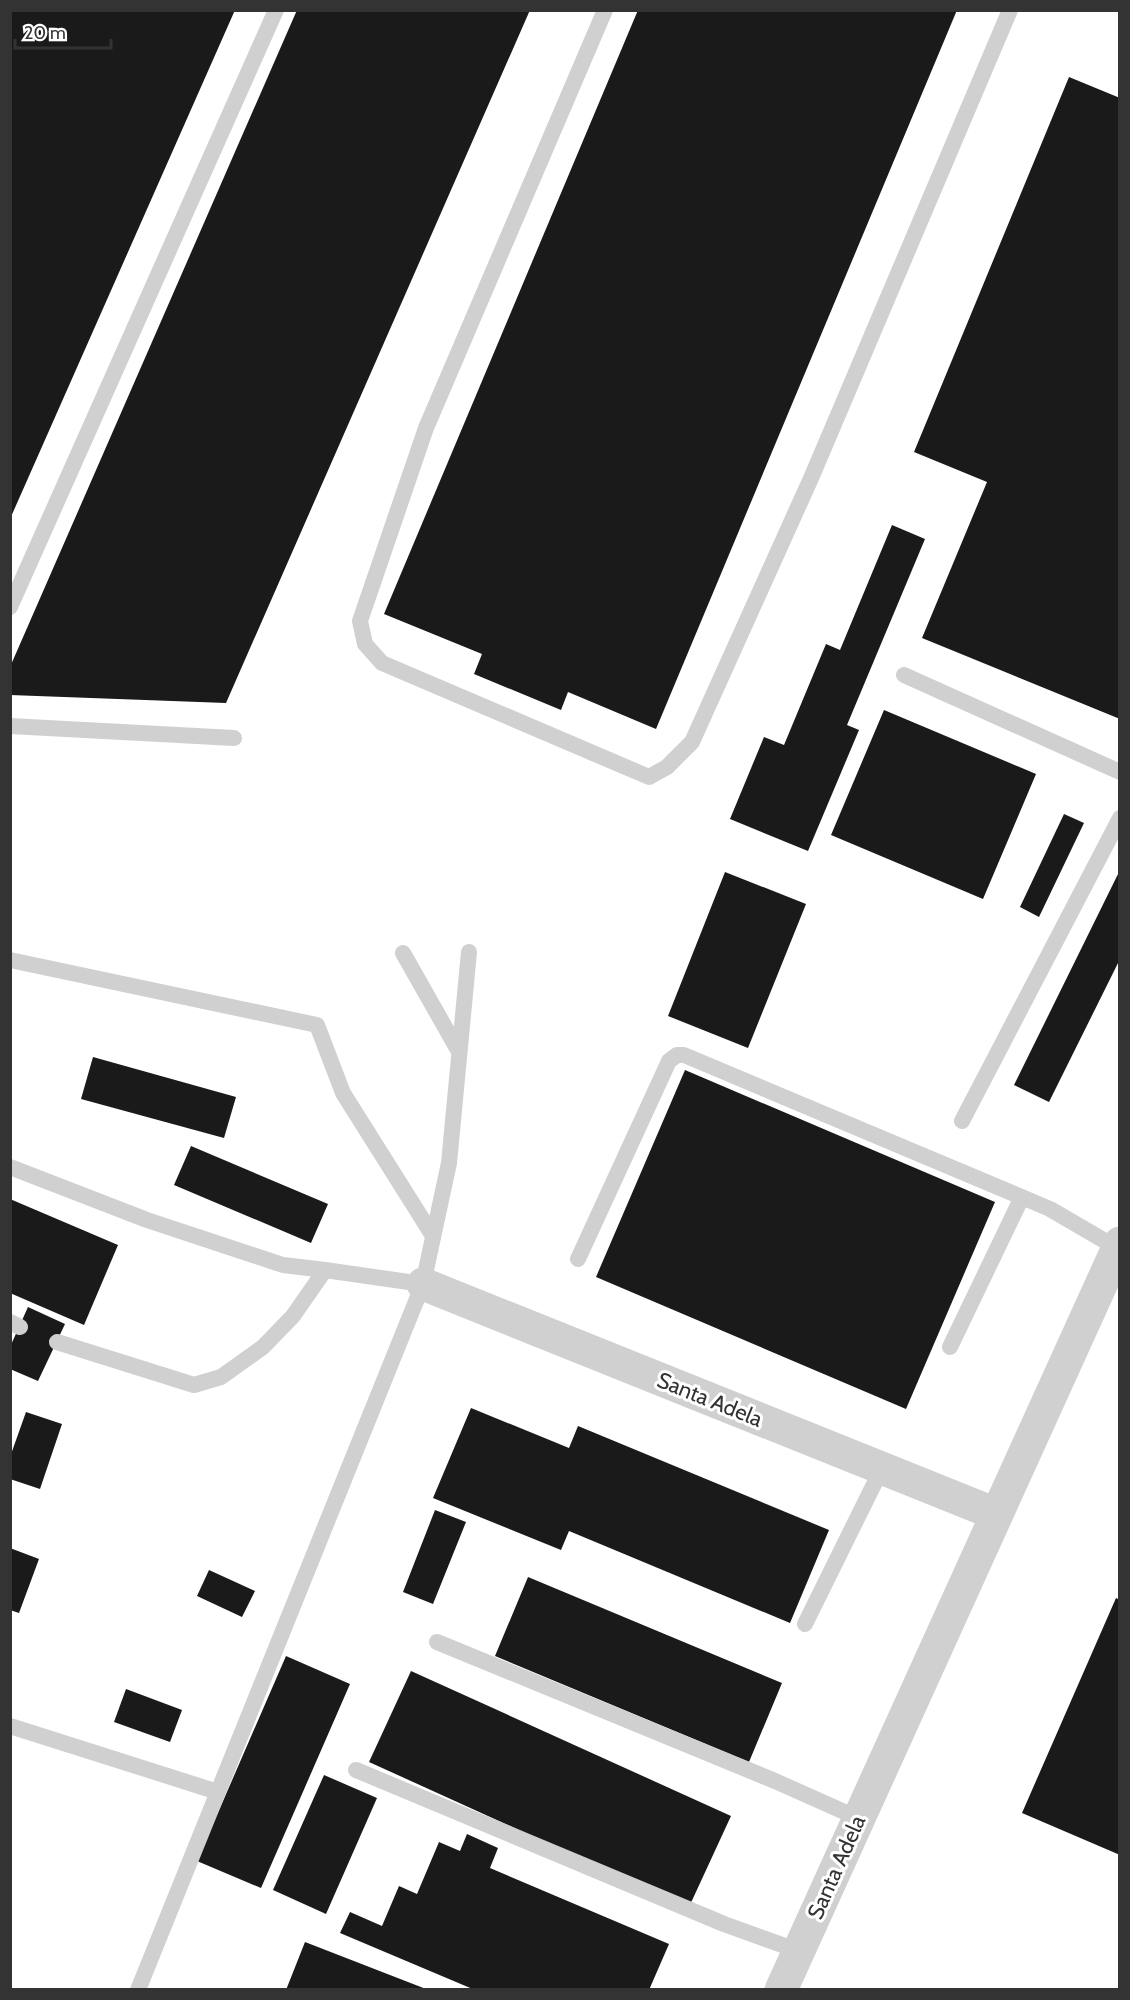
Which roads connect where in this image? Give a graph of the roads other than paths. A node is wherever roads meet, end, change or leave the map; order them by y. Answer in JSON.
{"nodes":[{"id":1,"x":276,"y":10,"type":"edge"},
{"id":2,"x":605,"y":10,"type":"edge"},
{"id":3,"x":1010,"y":10,"type":"edge"},
{"id":4,"x":10,"y":607,"type":"edge"},
{"id":5,"x":904,"y":675,"type":"dead end"},
{"id":6,"x":10,"y":726,"type":"edge"},
{"id":7,"x":234,"y":738,"type":"dead end"},
{"id":8,"x":1119,"y":772,"type":"edge"},
{"id":9,"x":1119,"y":818,"type":"edge"},
{"id":10,"x":469,"y":952,"type":"dead end"},
{"id":11,"x":403,"y":953,"type":"dead end"},
{"id":12,"x":10,"y":960,"type":"edge"},
{"id":13,"x":458,"y":1050,"type":"junction"},
{"id":14,"x":962,"y":1121,"type":"dead end"},
{"id":15,"x":10,"y":1167,"type":"edge"},
{"id":16,"x":1022,"y":1197,"type":"junction"},
{"id":17,"x":433,"y":1236,"type":"junction"},
{"id":18,"x":1118,"y":1246,"type":"edge"},
{"id":19,"x":578,"y":1259,"type":"dead end"},
{"id":20,"x":325,"y":1270,"type":"junction"},
{"id":21,"x":423,"y":1284,"type":"junction"},
{"id":22,"x":57,"y":1342,"type":"dead end"},
{"id":23,"x":950,"y":1347,"type":"dead end"},
{"id":24,"x":882,"y":1468,"type":"junction"},
{"id":25,"x":996,"y":1514,"type":"junction"},
{"id":26,"x":805,"y":1624,"type":"dead end"},
{"id":27,"x":437,"y":1642,"type":"dead end"},
{"id":28,"x":10,"y":1726,"type":"edge"},
{"id":29,"x":356,"y":1770,"type":"dead end"},
{"id":30,"x":218,"y":1792,"type":"junction"},
{"id":31,"x":858,"y":1818,"type":"junction"},
{"id":32,"x":799,"y":1951,"type":"junction"},
{"id":33,"x":138,"y":1989,"type":"edge"},
{"id":34,"x":781,"y":1989,"type":"edge"}],
"edges":[{"from":1,"to":4,"type":"lane"},
{"from":2,"to":3,"type":"lane"},
{"from":5,"to":8,"type":"lane"},
{"from":6,"to":7,"type":"lane"},
{"from":9,"to":14,"type":"lane"},
{"from":10,"to":13,"type":"lane"},
{"from":11,"to":13,"type":"lane"},
{"from":12,"to":17,"type":"lane"},
{"from":13,"to":17,"type":"lane"},
{"from":15,"to":20,"type":"lane"},
{"from":16,"to":18,"type":"lane"},
{"from":16,"to":19,"type":"lane"},
{"from":16,"to":23,"type":"lane"},
{"from":17,"to":21,"type":"lane"},
{"from":18,"to":25,"type":"street","name":"Santa Adela"},
{"from":20,"to":21,"type":"lane"},
{"from":20,"to":22,"type":"lane"},
{"from":21,"to":24,"type":"street","name":"Santa Adela"},
{"from":21,"to":30,"type":"lane"},
{"from":24,"to":25,"type":"street","name":"Santa Adela"},
{"from":24,"to":26,"type":"lane"},
{"from":25,"to":31,"type":"street","name":"Santa Adela"},
{"from":27,"to":31,"type":"lane"},
{"from":28,"to":30,"type":"lane"},
{"from":29,"to":32,"type":"lane"},
{"from":30,"to":33,"type":"lane"},
{"from":31,"to":32,"type":"street","name":"Santa Adela"},
{"from":32,"to":34,"type":"street","name":"Santa Adela"}]}
